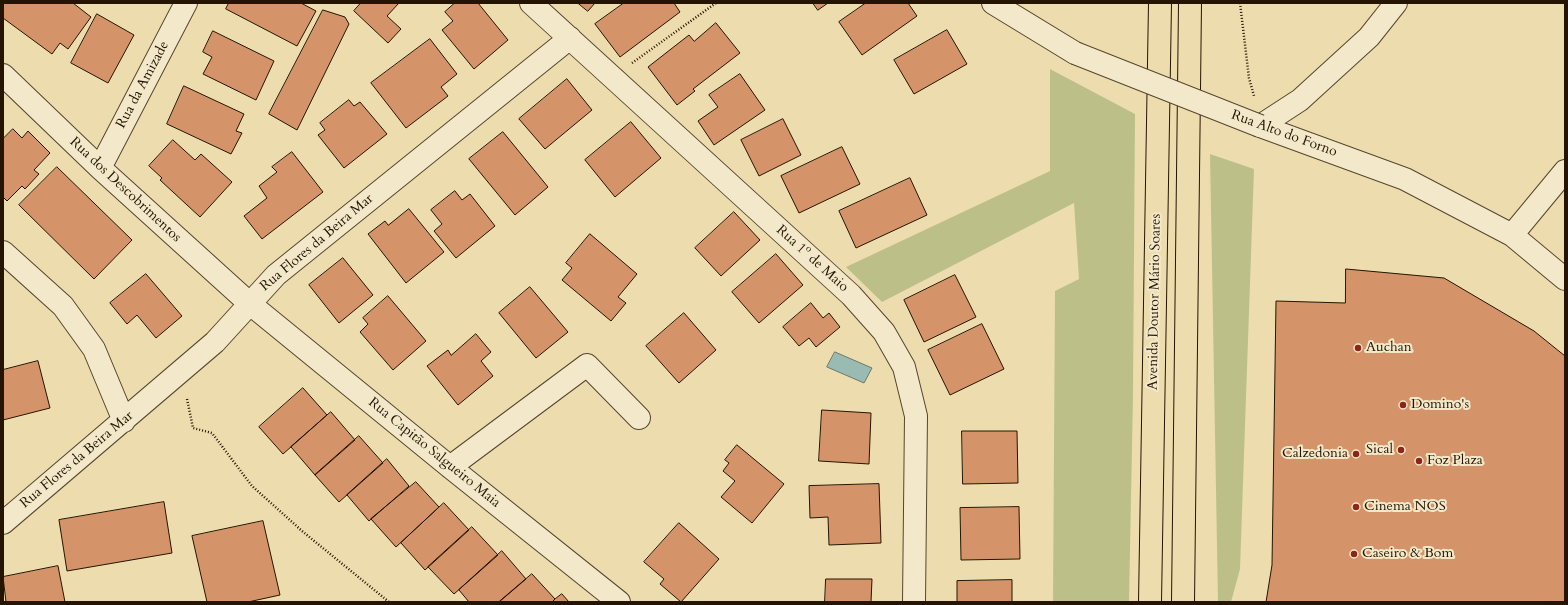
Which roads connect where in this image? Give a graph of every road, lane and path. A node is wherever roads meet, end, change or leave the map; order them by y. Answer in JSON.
{"nodes":[{"id":1,"x":186,"y":3,"type":"edge"},
{"id":2,"x":531,"y":3,"type":"edge"},
{"id":3,"x":716,"y":3,"type":"edge"},
{"id":4,"x":993,"y":3,"type":"edge"},
{"id":5,"x":1160,"y":3,"type":"edge"},
{"id":6,"x":1190,"y":3,"type":"edge"},
{"id":7,"x":1240,"y":3,"type":"edge"},
{"id":8,"x":1396,"y":3,"type":"edge"},
{"id":9,"x":570,"y":38,"type":"junction"},
{"id":10,"x":3,"y":75,"type":"edge"},
{"id":11,"x":613,"y":77,"type":"junction"},
{"id":12,"x":1260,"y":126,"type":"junction"},
{"id":13,"x":100,"y":168,"type":"junction"},
{"id":14,"x":1565,"y":171,"type":"edge"},
{"id":15,"x":1512,"y":235,"type":"junction"},
{"id":16,"x":3,"y":252,"type":"edge"},
{"id":17,"x":1565,"y":279,"type":"edge"},
{"id":18,"x":249,"y":303,"type":"junction"},
{"id":19,"x":175,"y":377,"type":"junction"},
{"id":20,"x":639,"y":418,"type":"dead end"},
{"id":21,"x":124,"y":421,"type":"junction"},
{"id":22,"x":450,"y":467,"type":"junction"},
{"id":23,"x":3,"y":523,"type":"edge"},
{"id":24,"x":389,"y":602,"type":"edge"},
{"id":25,"x":619,"y":602,"type":"edge"},
{"id":26,"x":914,"y":602,"type":"edge"},
{"id":27,"x":1150,"y":602,"type":"edge"},
{"id":28,"x":1183,"y":602,"type":"edge"}],
"edges":[{"from":1,"to":13,"type":"street","name":"Rua da Amizade"},
{"from":2,"to":9,"type":"street","name":"Rua 1º de Maio"},
{"from":3,"to":11,"type":"path"},
{"from":4,"to":12,"type":"street","name":"Rua Alto do Forno","bridge":true},
{"from":5,"to":27,"type":"main road","name":"Avenida Doutor Mário Soares"},
{"from":6,"to":28,"type":"main road"},
{"from":7,"to":12,"type":"path"},
{"from":8,"to":12,"type":"street"},
{"from":9,"to":11,"type":"street","name":"Rua 1º de Maio"},
{"from":9,"to":18,"type":"street","name":"Rua Flores da Beira Mar"},
{"from":10,"to":13,"type":"street","name":"Rua dos Descobrimentos"},
{"from":11,"to":26,"type":"street","name":"Rua 1º de Maio"},
{"from":12,"to":15,"type":"street","name":"Rua Alto do Forno"},
{"from":13,"to":18,"type":"street","name":"Rua dos Descobrimentos"},
{"from":14,"to":15,"type":"street"},
{"from":15,"to":17,"type":"street","name":"Rua Alto do Forno"},
{"from":16,"to":21,"type":"street"},
{"from":18,"to":19,"type":"street","name":"Rua Flores da Beira Mar"},
{"from":18,"to":22,"type":"street","name":"Rua Capitão Salgueiro Maia"},
{"from":19,"to":21,"type":"street","name":"Rua Flores da Beira Mar"},
{"from":19,"to":24,"type":"path"},
{"from":20,"to":22,"type":"street"},
{"from":21,"to":23,"type":"street","name":"Rua Flores da Beira Mar"},
{"from":22,"to":25,"type":"street","name":"Rua Capitão Salgueiro Maia"}]}
